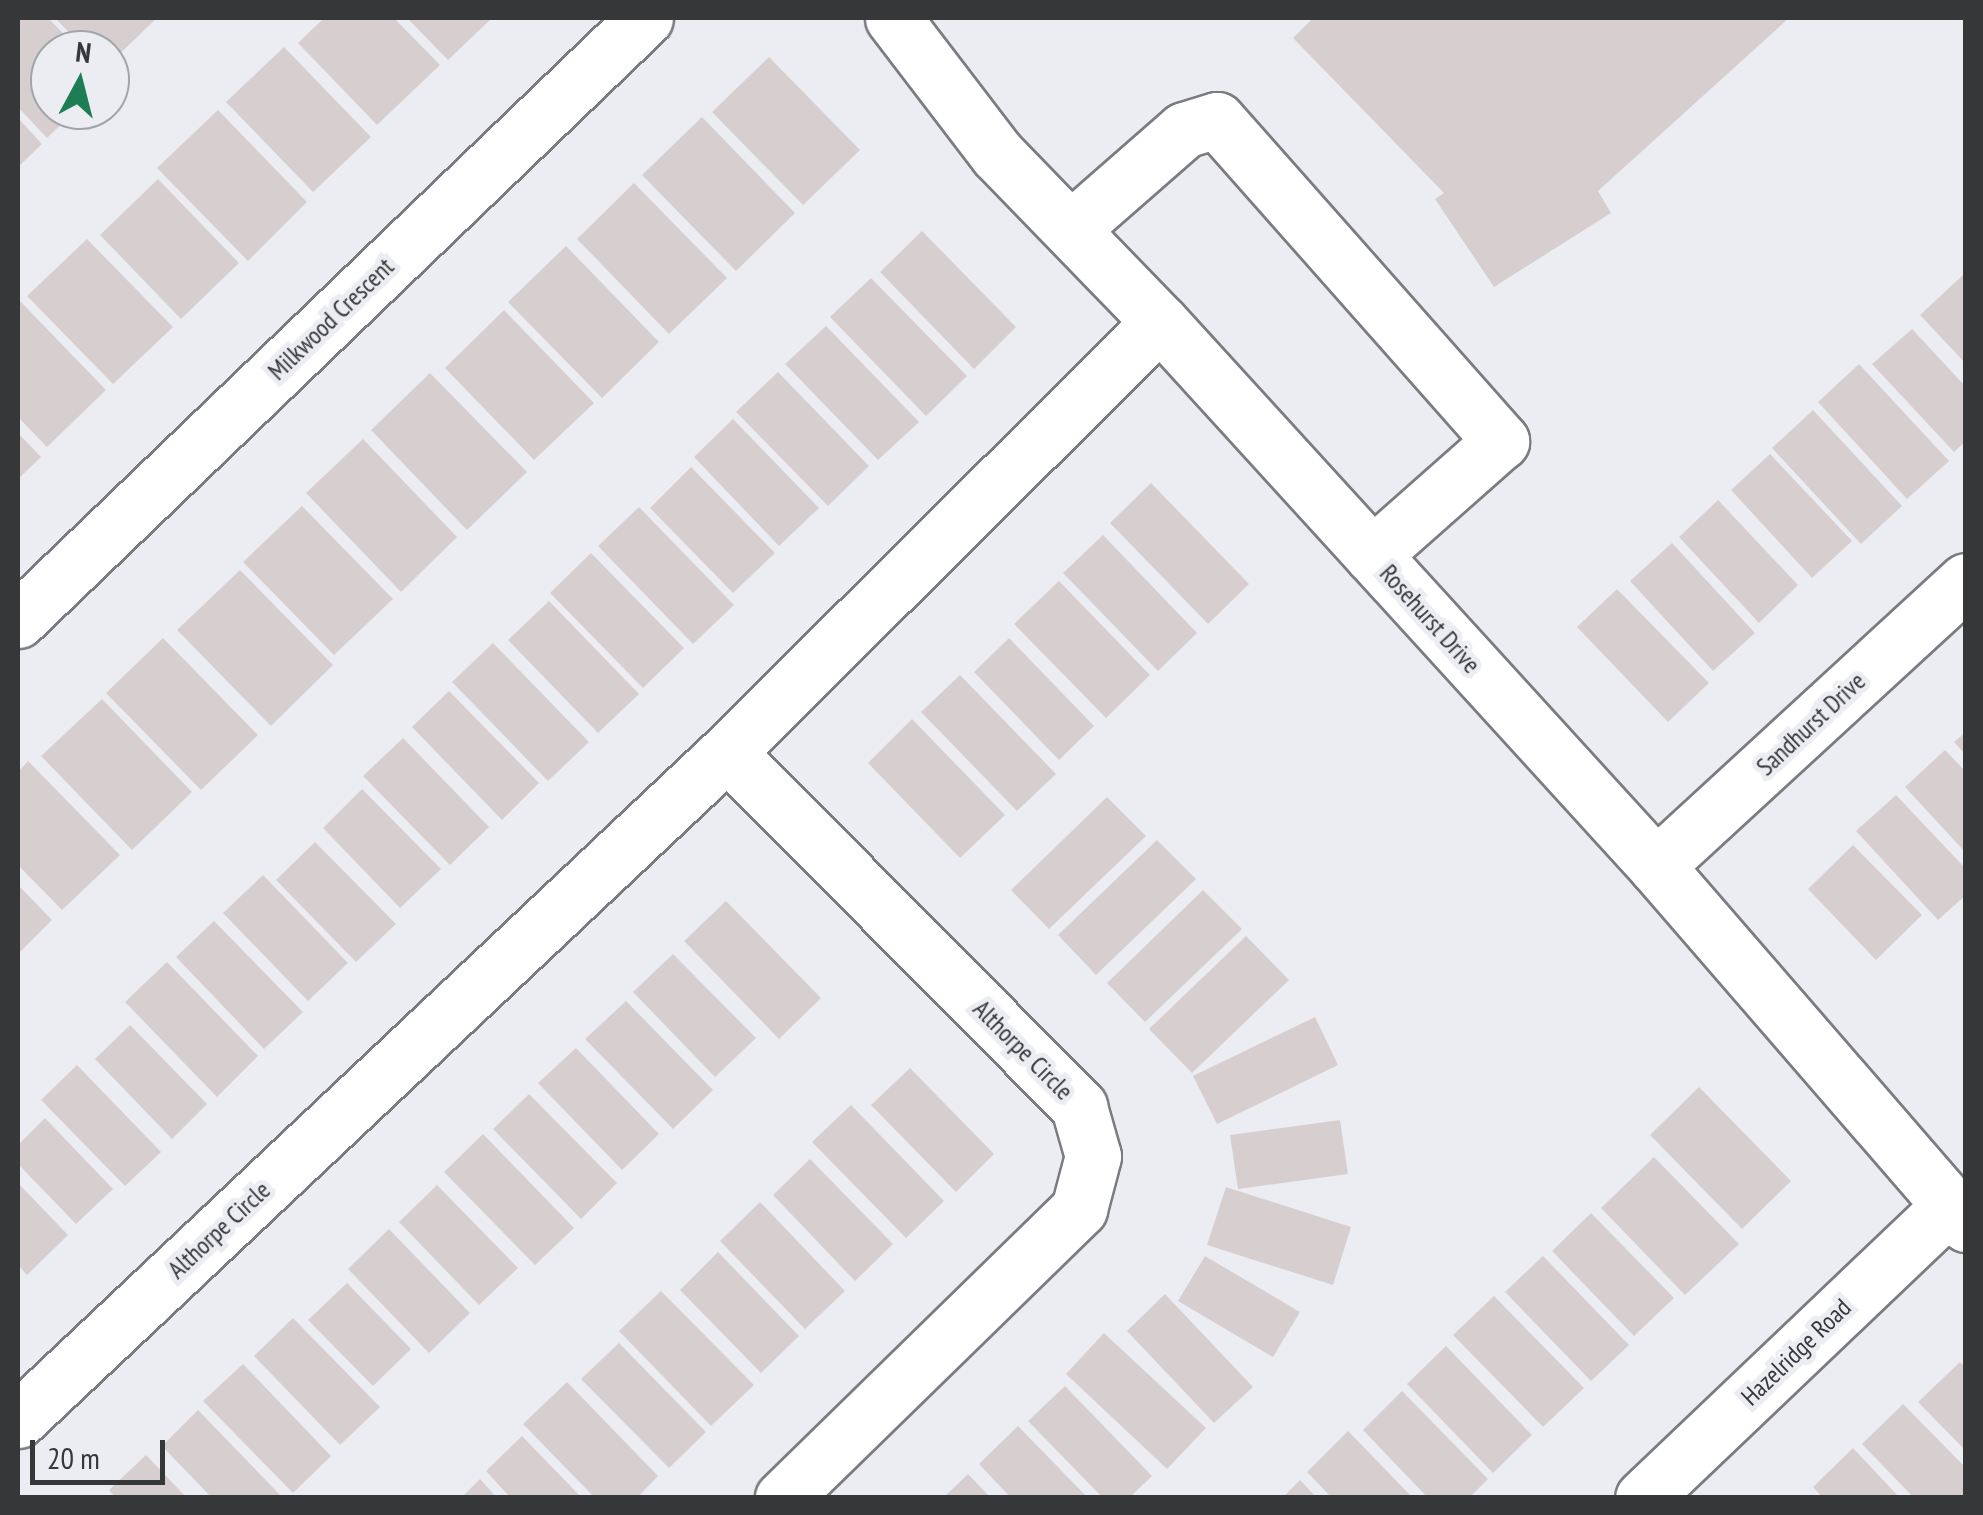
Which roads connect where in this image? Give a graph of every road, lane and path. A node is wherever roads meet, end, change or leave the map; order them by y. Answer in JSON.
{"nodes":[{"id":1,"x":645,"y":18,"type":"edge"},
{"id":2,"x":893,"y":18,"type":"edge"},
{"id":3,"x":1071,"y":229,"type":"junction"},
{"id":4,"x":1160,"y":322,"type":"junction"},
{"id":5,"x":1372,"y":555,"type":"junction"},
{"id":6,"x":1966,"y":581,"type":"edge"},
{"id":7,"x":18,"y":620,"type":"edge"},
{"id":8,"x":727,"y":752,"type":"junction"},
{"id":9,"x":1656,"y":866,"type":"junction"},
{"id":10,"x":1958,"y":1215,"type":"edge"},
{"id":11,"x":18,"y":1420,"type":"edge"},
{"id":12,"x":782,"y":1498,"type":"edge"},
{"id":13,"x":1643,"y":1498,"type":"edge"}],
"edges":[{"from":1,"to":7,"type":"street","name":"Milkwood Crescent"},
{"from":2,"to":3,"type":"street","name":"Rosehurst Drive"},
{"from":3,"to":4,"type":"street","name":"Rosehurst Drive"},
{"from":3,"to":5,"type":"street"},
{"from":4,"to":5,"type":"street","name":"Rosehurst Drive"},
{"from":4,"to":8,"type":"street","name":"Althorpe Circle"},
{"from":5,"to":9,"type":"street","name":"Rosehurst Drive"},
{"from":6,"to":9,"type":"street","name":"Sandhurst Drive"},
{"from":8,"to":11,"type":"street","name":"Althorpe Circle"},
{"from":8,"to":12,"type":"street","name":"Althorpe Circle"},
{"from":9,"to":10,"type":"street","name":"Rosehurst Drive"},
{"from":10,"to":13,"type":"street","name":"Hazelridge Road"}]}
